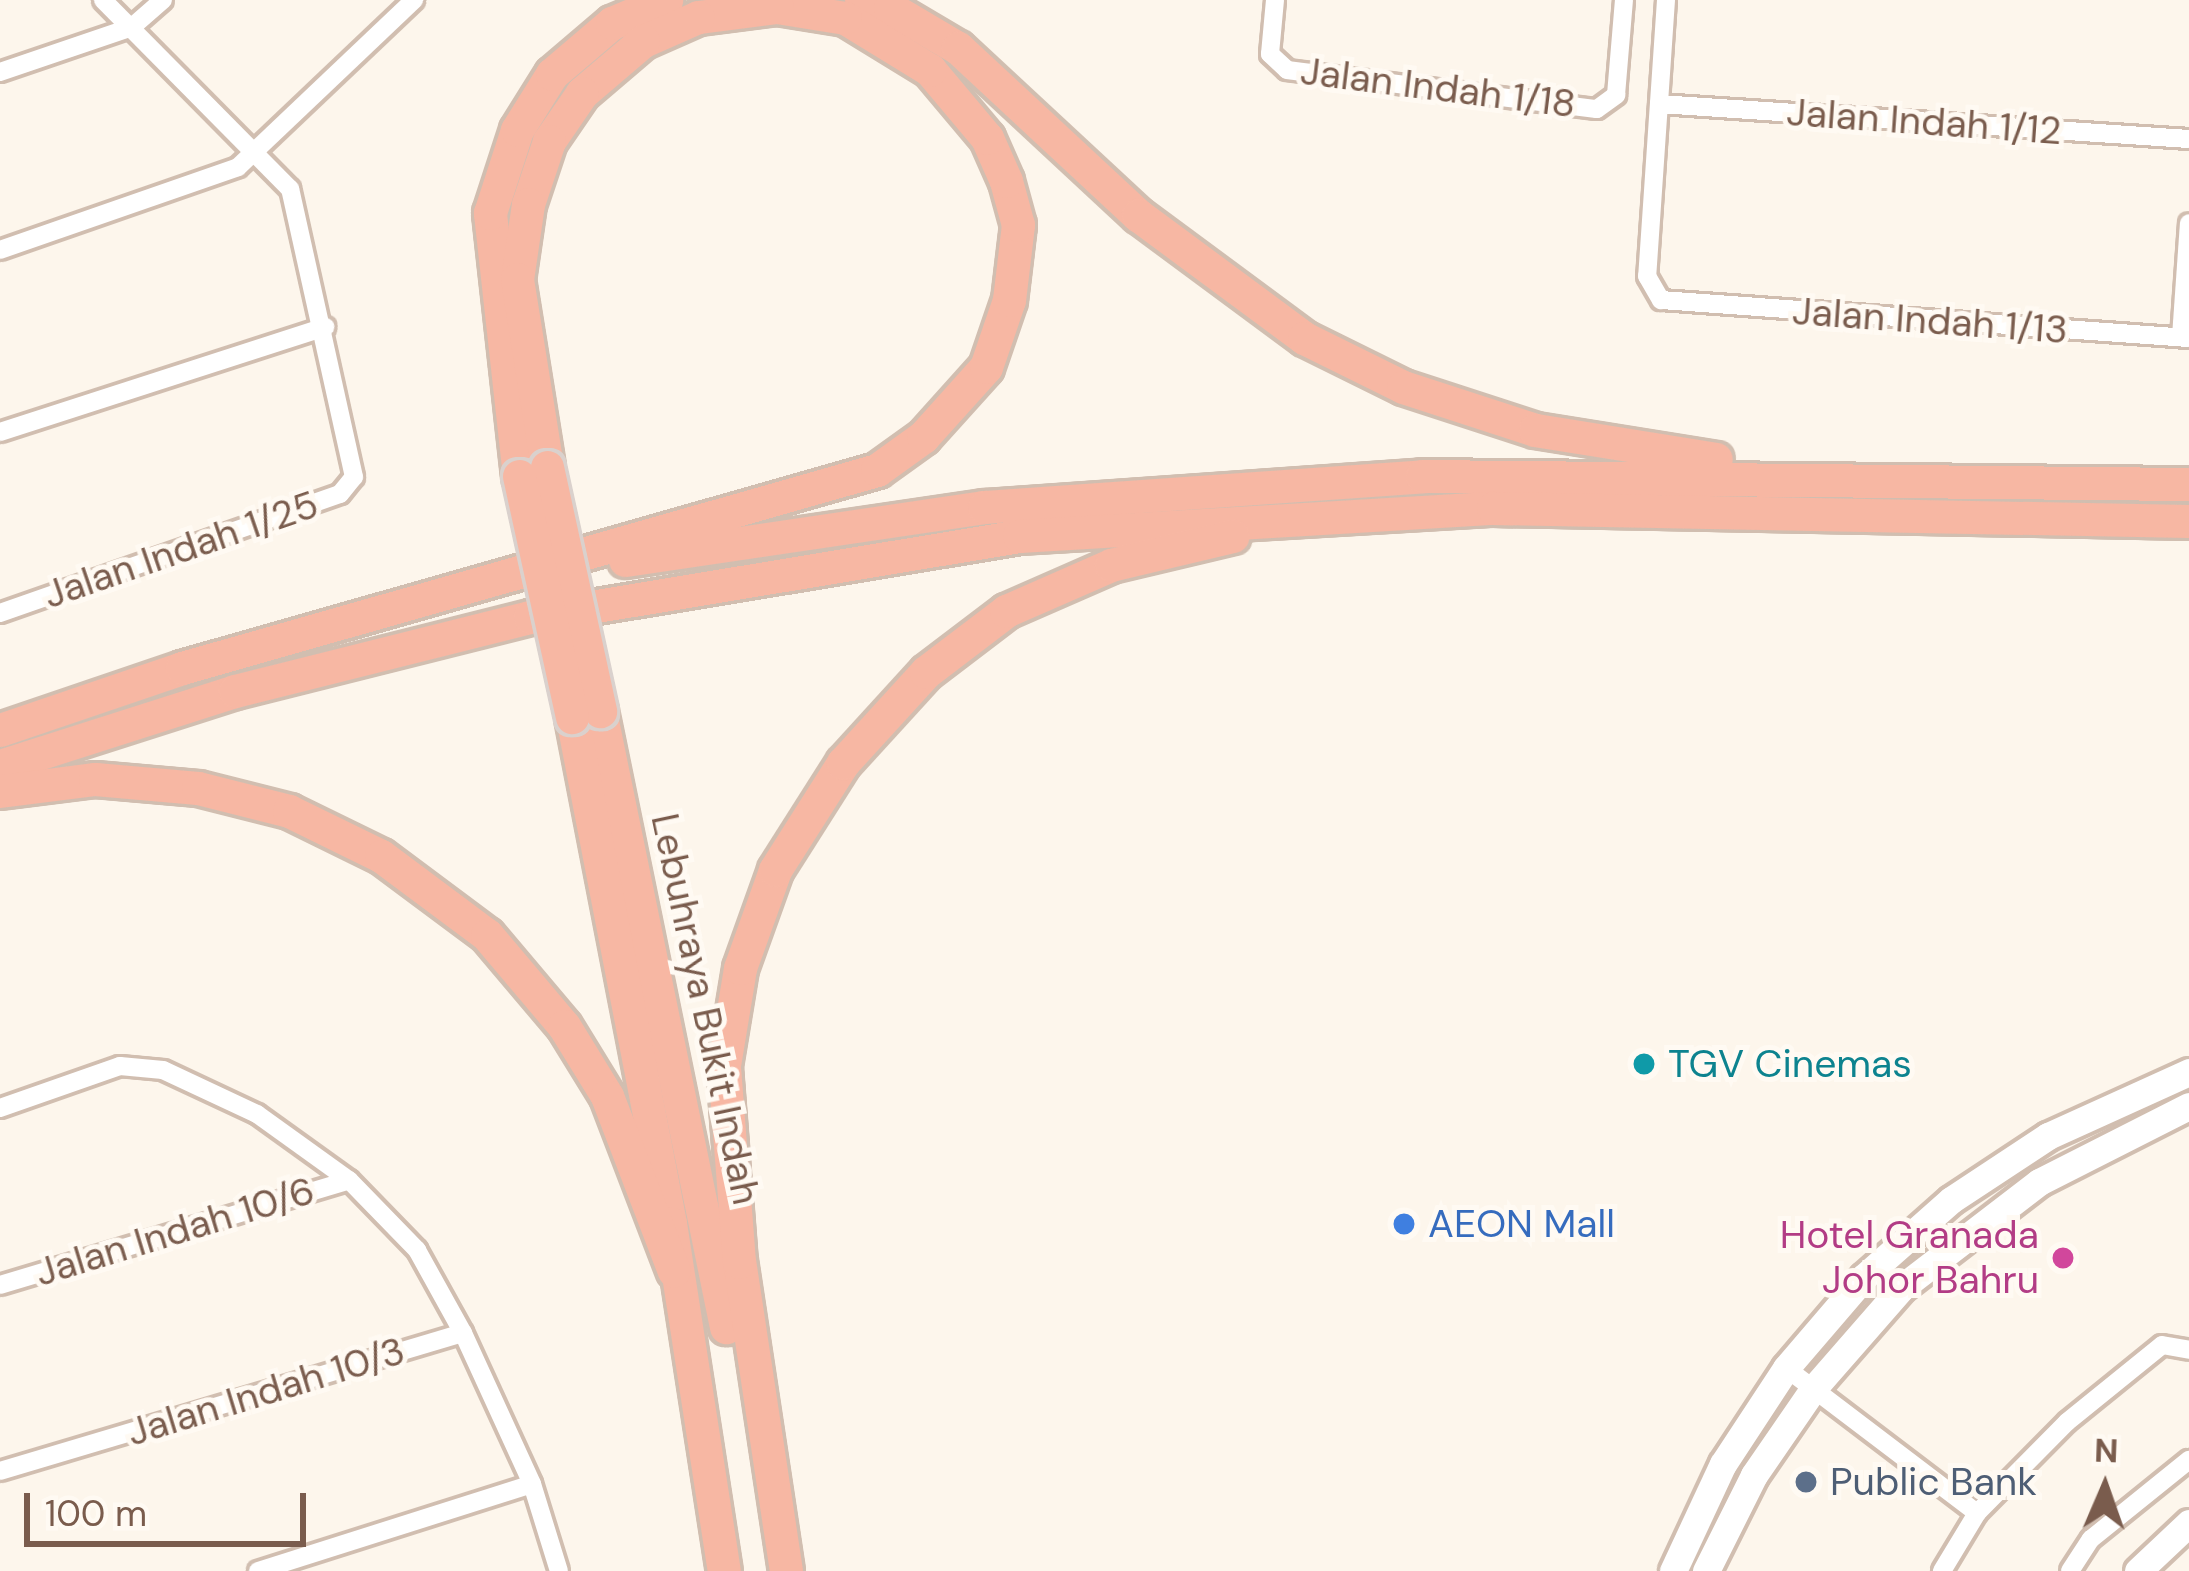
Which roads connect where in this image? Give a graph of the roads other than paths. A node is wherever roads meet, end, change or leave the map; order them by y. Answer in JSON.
{"nodes":[{"id":1,"x":103,"y":0,"type":"edge"},
{"id":2,"x":164,"y":0,"type":"edge"},
{"id":3,"x":414,"y":0,"type":"edge"},
{"id":4,"x":666,"y":0,"type":"edge"},
{"id":5,"x":861,"y":0,"type":"edge"},
{"id":6,"x":1275,"y":0,"type":"edge"},
{"id":7,"x":1624,"y":0,"type":"edge"},
{"id":8,"x":1666,"y":0,"type":"edge"},
{"id":9,"x":132,"y":27,"type":"junction"},
{"id":10,"x":0,"y":72,"type":"edge"},
{"id":11,"x":1659,"y":104,"type":"junction"},
{"id":12,"x":2189,"y":139,"type":"edge"},
{"id":13,"x":256,"y":151,"type":"junction"},
{"id":14,"x":2189,"y":224,"type":"edge"},
{"id":15,"x":0,"y":250,"type":"edge"},
{"id":16,"x":325,"y":326,"type":"junction"},
{"id":17,"x":2185,"y":338,"type":"edge"},
{"id":18,"x":0,"y":432,"type":"edge"},
{"id":19,"x":533,"y":472,"type":"junction"},
{"id":20,"x":1855,"y":476,"type":"junction"},
{"id":21,"x":2189,"y":484,"type":"edge"},
{"id":22,"x":1396,"y":512,"type":"junction"},
{"id":23,"x":2189,"y":521,"type":"edge"},
{"id":24,"x":487,"y":581,"type":"junction"},
{"id":25,"x":0,"y":613,"type":"edge"},
{"id":26,"x":586,"y":714,"type":"junction"},
{"id":27,"x":0,"y":730,"type":"edge"},
{"id":28,"x":0,"y":766,"type":"edge"},
{"id":29,"x":0,"y":791,"type":"edge"},
{"id":30,"x":2189,"y":1072,"type":"edge"},
{"id":31,"x":2189,"y":1106,"type":"edge"},
{"id":32,"x":0,"y":1108,"type":"edge"},
{"id":33,"x":349,"y":1180,"type":"junction"},
{"id":34,"x":674,"y":1271,"type":"junction"},
{"id":35,"x":0,"y":1285,"type":"edge"},
{"id":36,"x":463,"y":1333,"type":"junction"},
{"id":37,"x":2186,"y":1348,"type":"edge"},
{"id":38,"x":1786,"y":1369,"type":"junction"},
{"id":39,"x":1813,"y":1389,"type":"junction"},
{"id":40,"x":2189,"y":1460,"type":"edge"},
{"id":41,"x":0,"y":1472,"type":"edge"},
{"id":42,"x":532,"y":1484,"type":"junction"},
{"id":43,"x":1977,"y":1513,"type":"junction"},
{"id":44,"x":2189,"y":1523,"type":"edge"},
{"id":45,"x":258,"y":1571,"type":"edge"},
{"id":46,"x":559,"y":1571,"type":"edge"},
{"id":47,"x":724,"y":1571,"type":"edge"},
{"id":48,"x":764,"y":1571,"type":"edge"},
{"id":49,"x":786,"y":1571,"type":"edge"},
{"id":50,"x":1673,"y":1571,"type":"edge"},
{"id":51,"x":1706,"y":1571,"type":"edge"},
{"id":52,"x":1942,"y":1571,"type":"edge"},
{"id":53,"x":2069,"y":1571,"type":"edge"},
{"id":54,"x":2138,"y":1571,"type":"edge"}],
"edges":[{"from":1,"to":9,"type":"street"},
{"from":2,"to":9,"type":"street"},
{"from":3,"to":13,"type":"street"},
{"from":4,"to":19,"type":"highway"},
{"from":5,"to":20,"type":"highway"},
{"from":6,"to":7,"type":"street","name":"Jalan Indah 1/18"},
{"from":8,"to":11,"type":"street"},
{"from":9,"to":10,"type":"street"},
{"from":9,"to":13,"type":"street"},
{"from":11,"to":12,"type":"street","name":"Jalan Indah 1/12"},
{"from":11,"to":17,"type":"street","name":"Jalan Indah 1/13"},
{"from":13,"to":15,"type":"street"},
{"from":13,"to":16,"type":"street"},
{"from":14,"to":17,"type":"street"},
{"from":16,"to":18,"type":"street"},
{"from":16,"to":25,"type":"street","name":"Jalan Indah 1/25"},
{"from":19,"to":24,"type":"highway"},
{"from":19,"to":26,"type":"highway","name":"Lebuhraya Bukit Indah","bridge":true},
{"from":20,"to":21,"type":"highway"},
{"from":20,"to":24,"type":"highway"},
{"from":22,"to":23,"type":"highway"},
{"from":22,"to":28,"type":"highway"},
{"from":22,"to":49,"type":"highway"},
{"from":24,"to":27,"type":"highway"},
{"from":26,"to":34,"type":"highway","name":"Lebuhraya Bukit Indah"},
{"from":26,"to":48,"type":"highway","name":"Lebuhraya Bukit Indah"},
{"from":29,"to":34,"type":"highway"},
{"from":30,"to":38,"type":"street"},
{"from":31,"to":39,"type":"street"},
{"from":32,"to":33,"type":"street"},
{"from":33,"to":35,"type":"street","name":"Jalan Indah 10/6"},
{"from":33,"to":36,"type":"street"},
{"from":34,"to":47,"type":"highway","name":"Lebuhraya Bukit Indah"},
{"from":36,"to":41,"type":"street","name":"Jalan Indah 10/3"},
{"from":36,"to":42,"type":"street"},
{"from":37,"to":43,"type":"street"},
{"from":38,"to":39,"type":"street"},
{"from":38,"to":50,"type":"street"},
{"from":39,"to":43,"type":"street"},
{"from":39,"to":51,"type":"street"},
{"from":40,"to":53,"type":"street"},
{"from":42,"to":45,"type":"street"},
{"from":42,"to":46,"type":"street"},
{"from":43,"to":52,"type":"street"},
{"from":44,"to":54,"type":"street"}]}
